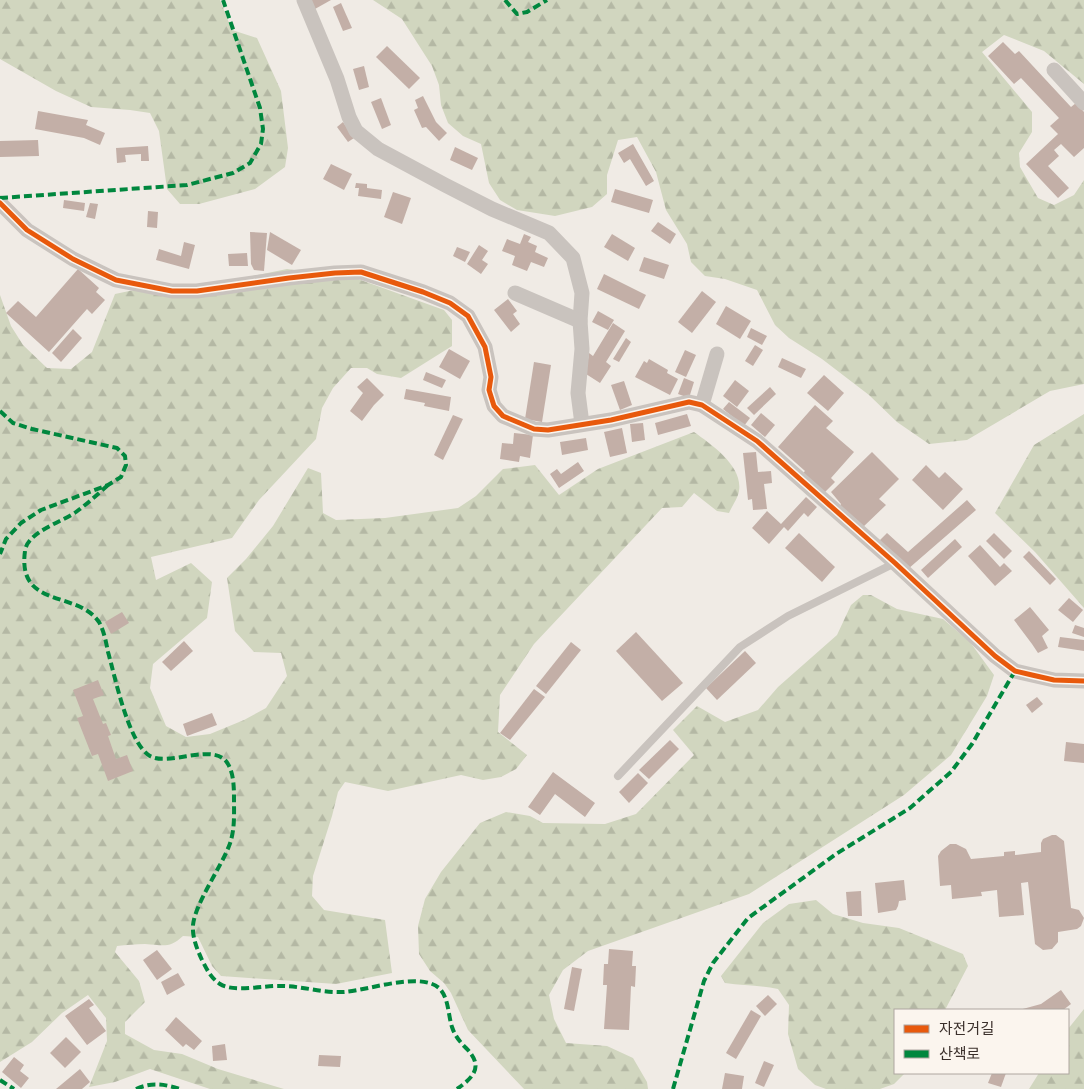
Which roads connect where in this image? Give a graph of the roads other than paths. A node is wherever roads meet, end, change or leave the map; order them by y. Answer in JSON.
{"nodes":[{"id":1,"x":304,"y":0,"type":"edge"},
{"id":2,"x":1054,"y":70,"type":"dead end"},
{"id":3,"x":1084,"y":104,"type":"edge"},
{"id":4,"x":0,"y":203,"type":"edge"},
{"id":5,"x":515,"y":293,"type":"dead end"},
{"id":6,"x":580,"y":321,"type":"junction"},
{"id":7,"x":718,"y":354,"type":"dead end"},
{"id":8,"x":702,"y":405,"type":"junction"},
{"id":9,"x":582,"y":424,"type":"junction"},
{"id":10,"x":895,"y":562,"type":"junction"},
{"id":11,"x":1084,"y":681,"type":"edge"},
{"id":12,"x":618,"y":776,"type":"dead end"}],
"edges":[{"from":1,"to":6,"type":"street"},
{"from":2,"to":3,"type":"street"},
{"from":4,"to":9,"type":"street"},
{"from":5,"to":6,"type":"street"},
{"from":6,"to":9,"type":"street"},
{"from":7,"to":8,"type":"street"},
{"from":8,"to":9,"type":"street"},
{"from":8,"to":10,"type":"street"},
{"from":10,"to":11,"type":"street"},
{"from":10,"to":12,"type":"lane"}]}
